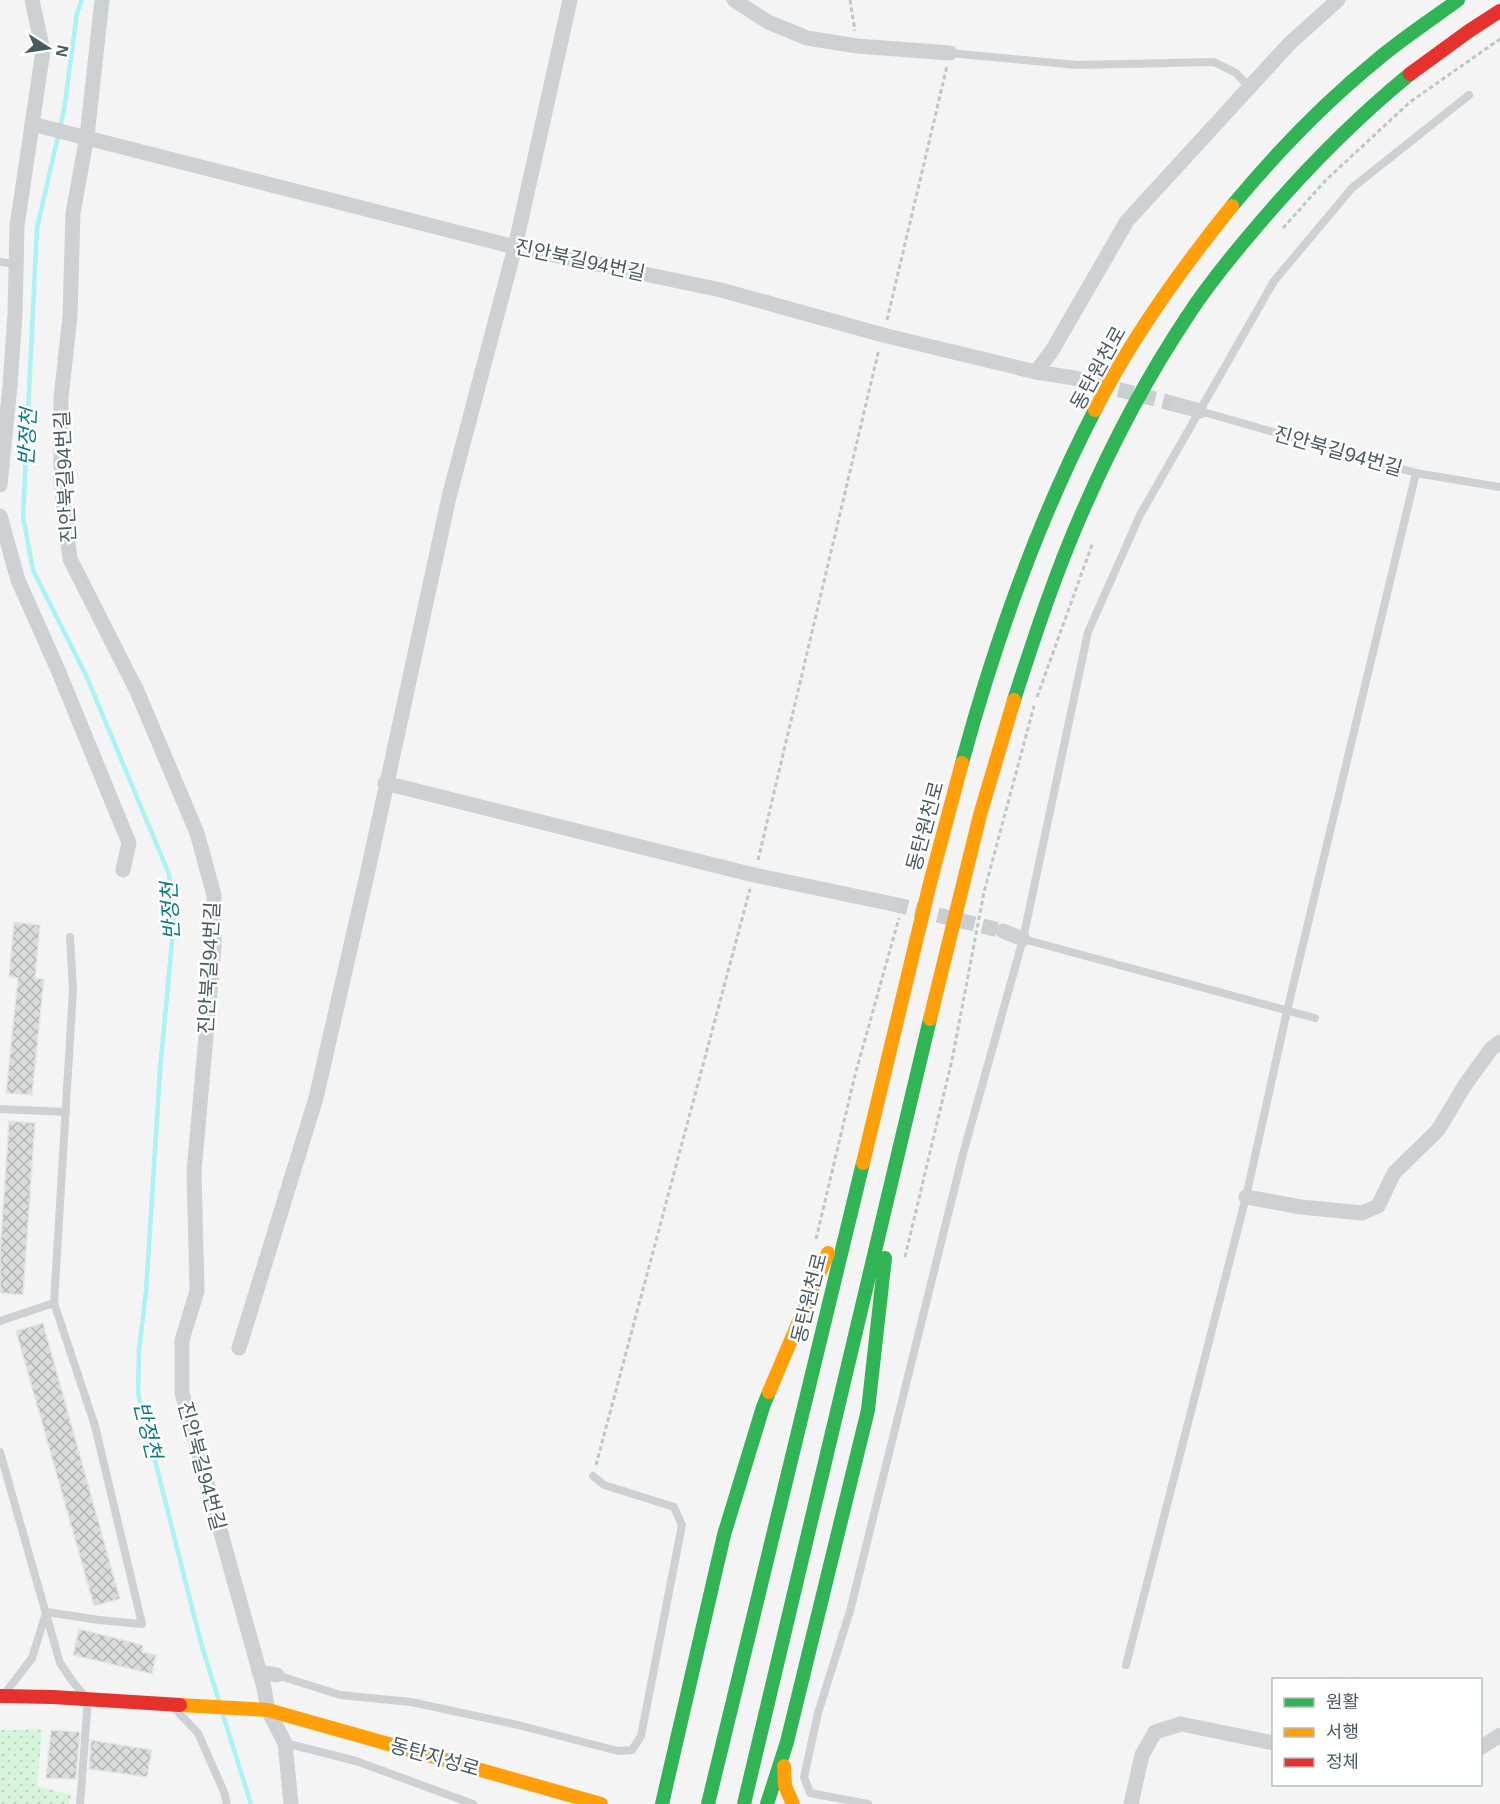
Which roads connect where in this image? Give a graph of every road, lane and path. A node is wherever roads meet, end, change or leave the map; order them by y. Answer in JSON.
{"nodes":[{"id":1,"x":32,"y":0,"type":"edge"},
{"id":2,"x":102,"y":0,"type":"edge"},
{"id":3,"x":570,"y":0,"type":"edge"},
{"id":4,"x":734,"y":0,"type":"edge"},
{"id":5,"x":850,"y":0,"type":"edge"},
{"id":6,"x":1338,"y":0,"type":"edge"},
{"id":7,"x":1458,"y":0,"type":"edge"},
{"id":8,"x":1500,"y":11,"type":"edge"},
{"id":9,"x":857,"y":46,"type":"junction"},
{"id":10,"x":950,"y":53,"type":"junction"},
{"id":11,"x":1249,"y":87,"type":"junction"},
{"id":12,"x":1469,"y":95,"type":"dead end"},
{"id":13,"x":35,"y":125,"type":"junction"},
{"id":14,"x":87,"y":136,"type":"junction"},
{"id":15,"x":514,"y":247,"type":"junction"},
{"id":16,"x":0,"y":262,"type":"edge"},
{"id":17,"x":16,"y":264,"type":"junction"},
{"id":18,"x":883,"y":335,"type":"junction"},
{"id":19,"x":1036,"y":372,"type":"junction"},
{"id":20,"x":1074,"y":378,"type":"tunnel mouth"},
{"id":21,"x":1178,"y":405,"type":"tunnel mouth"},
{"id":22,"x":1200,"y":411,"type":"junction"},
{"id":23,"x":1416,"y":473,"type":"junction"},
{"id":24,"x":0,"y":485,"type":"edge"},
{"id":25,"x":1500,"y":487,"type":"edge"},
{"id":26,"x":0,"y":516,"type":"edge"},
{"id":27,"x":385,"y":783,"type":"junction"},
{"id":28,"x":123,"y":870,"type":"dead end"},
{"id":29,"x":754,"y":875,"type":"junction"},
{"id":30,"x":893,"y":904,"type":"tunnel mouth"},
{"id":31,"x":1003,"y":931,"type":"tunnel mouth"},
{"id":32,"x":70,"y":937,"type":"dead end"},
{"id":33,"x":1023,"y":939,"type":"junction"},
{"id":34,"x":1287,"y":1011,"type":"junction"},
{"id":35,"x":1316,"y":1018,"type":"dead end"},
{"id":36,"x":1500,"y":1042,"type":"edge"},
{"id":37,"x":0,"y":1109,"type":"edge"},
{"id":38,"x":66,"y":1112,"type":"junction"},
{"id":39,"x":860,"y":1171,"type":"junction"},
{"id":40,"x":892,"y":1177,"type":"junction"},
{"id":41,"x":1246,"y":1197,"type":"junction"},
{"id":42,"x":54,"y":1303,"type":"junction"},
{"id":43,"x":0,"y":1321,"type":"edge"},
{"id":44,"x":239,"y":1348,"type":"dead end"},
{"id":45,"x":0,"y":1452,"type":"edge"},
{"id":46,"x":593,"y":1476,"type":"joint"},
{"id":47,"x":47,"y":1612,"type":"junction"},
{"id":48,"x":1126,"y":1665,"type":"dead end"},
{"id":49,"x":259,"y":1672,"type":"junction"},
{"id":50,"x":277,"y":1675,"type":"junction"},
{"id":51,"x":264,"y":1688,"type":"junction"},
{"id":52,"x":2,"y":1696,"type":"edge"},
{"id":53,"x":88,"y":1700,"type":"junction"},
{"id":54,"x":175,"y":1705,"type":"junction"},
{"id":55,"x":261,"y":1709,"type":"junction"},
{"id":56,"x":1500,"y":1735,"type":"edge"},
{"id":57,"x":285,"y":1743,"type":"junction"},
{"id":58,"x":787,"y":1743,"type":"junction"},
{"id":59,"x":1272,"y":1743,"type":"edge"},
{"id":60,"x":1482,"y":1747,"type":"edge"},
{"id":61,"x":80,"y":1804,"type":"edge"},
{"id":62,"x":227,"y":1804,"type":"edge"},
{"id":63,"x":291,"y":1804,"type":"edge"},
{"id":64,"x":473,"y":1804,"type":"edge"},
{"id":65,"x":601,"y":1804,"type":"edge"},
{"id":66,"x":662,"y":1804,"type":"edge"},
{"id":67,"x":708,"y":1804,"type":"edge"},
{"id":68,"x":744,"y":1804,"type":"edge"},
{"id":69,"x":767,"y":1804,"type":"edge"},
{"id":70,"x":793,"y":1804,"type":"edge"},
{"id":71,"x":868,"y":1804,"type":"edge"},
{"id":72,"x":1131,"y":1804,"type":"edge"}],
"edges":[{"from":1,"to":13,"type":"street"},
{"from":2,"to":14,"type":"street","name":"진안북길94번길"},
{"from":3,"to":15,"type":"street"},
{"from":4,"to":9,"type":"street"},
{"from":5,"to":9,"type":"path"},
{"from":6,"to":11,"type":"street"},
{"from":7,"to":39,"type":"main road","name":"동탄원천로"},
{"from":8,"to":40,"type":"main road"},
{"from":9,"to":10,"type":"street"},
{"from":10,"to":11,"type":"lane"},
{"from":10,"to":18,"type":"path"},
{"from":11,"to":19,"type":"street"},
{"from":12,"to":22,"type":"lane"},
{"from":13,"to":14,"type":"street","name":"진안북길94번길"},
{"from":13,"to":17,"type":"street"},
{"from":14,"to":15,"type":"street","name":"진안북길94번길"},
{"from":14,"to":49,"type":"street","name":"진안북길94번길"},
{"from":15,"to":18,"type":"street","name":"진안북길94번길"},
{"from":15,"to":27,"type":"street"},
{"from":16,"to":17,"type":"lane"},
{"from":17,"to":24,"type":"street"},
{"from":18,"to":19,"type":"street","name":"진안북길94번길"},
{"from":18,"to":29,"type":"path"},
{"from":19,"to":20,"type":"street","name":"진안북길94번길"},
{"from":21,"to":22,"type":"street","name":"진안북길94번길"},
{"from":22,"to":23,"type":"lane","name":"진안북길94번길"},
{"from":22,"to":33,"type":"lane"},
{"from":23,"to":25,"type":"lane","name":"진안북길94번길"},
{"from":23,"to":34,"type":"lane"},
{"from":26,"to":28,"type":"street"},
{"from":27,"to":29,"type":"street"},
{"from":27,"to":44,"type":"street"},
{"from":29,"to":30,"type":"street"},
{"from":29,"to":46,"type":"path"},
{"from":31,"to":33,"type":"street"},
{"from":32,"to":38,"type":"lane"},
{"from":33,"to":34,"type":"lane"},
{"from":33,"to":71,"type":"lane"},
{"from":34,"to":35,"type":"lane"},
{"from":34,"to":41,"type":"lane"},
{"from":36,"to":41,"type":"street"},
{"from":37,"to":38,"type":"lane"},
{"from":38,"to":42,"type":"lane"},
{"from":39,"to":66,"type":"main road"},
{"from":39,"to":67,"type":"main road","name":"동탄원천로"},
{"from":40,"to":58,"type":"main road"},
{"from":40,"to":68,"type":"main road"},
{"from":41,"to":48,"type":"lane"},
{"from":42,"to":43,"type":"lane"},
{"from":42,"to":47,"type":"lane"},
{"from":45,"to":47,"type":"lane"},
{"from":46,"to":50,"type":"lane"},
{"from":47,"to":52,"type":"lane"},
{"from":47,"to":53,"type":"lane"},
{"from":49,"to":50,"type":"street"},
{"from":49,"to":51,"type":"street","name":"진안북길94번길"},
{"from":50,"to":51,"type":"lane"},
{"from":51,"to":55,"type":"street","name":"진안북길94번길"},
{"from":52,"to":53,"type":"main road"},
{"from":53,"to":54,"type":"main road"},
{"from":53,"to":61,"type":"lane"},
{"from":54,"to":55,"type":"main road","name":"동탄지성로"},
{"from":54,"to":62,"type":"lane"},
{"from":55,"to":57,"type":"street"},
{"from":55,"to":65,"type":"main road","name":"동탄지성로"},
{"from":56,"to":60,"type":"street"},
{"from":57,"to":63,"type":"street"},
{"from":57,"to":64,"type":"lane"},
{"from":58,"to":69,"type":"main road"},
{"from":58,"to":70,"type":"main road"},
{"from":59,"to":72,"type":"street"}]}
